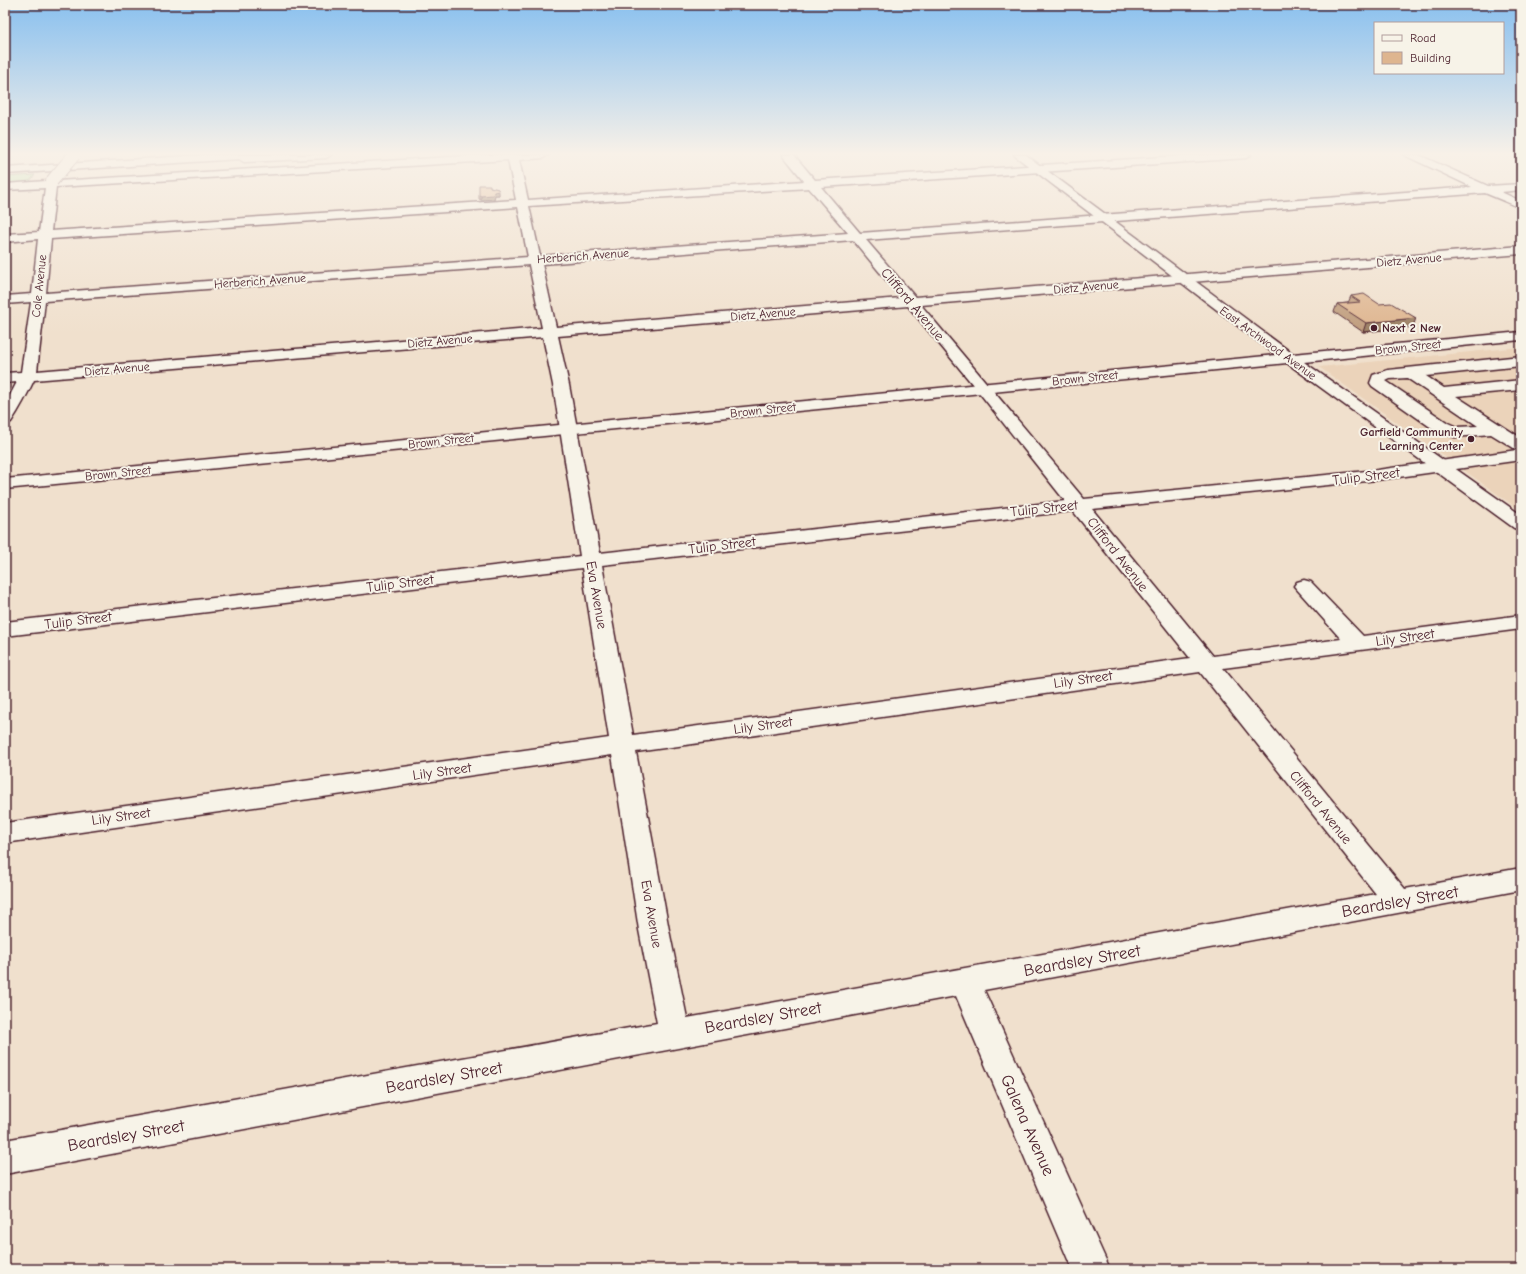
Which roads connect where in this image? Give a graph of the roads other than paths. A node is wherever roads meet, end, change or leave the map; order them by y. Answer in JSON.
{"nodes":[{"id":1,"x":48,"y":214,"type":"edge"},
{"id":2,"x":351,"y":214,"type":"edge"},
{"id":3,"x":524,"y":214,"type":"edge"},
{"id":4,"x":839,"y":214,"type":"edge"},
{"id":5,"x":1098,"y":214,"type":"edge"},
{"id":6,"x":1152,"y":214,"type":"edge"},
{"id":7,"x":1103,"y":218,"type":"junction"},
{"id":8,"x":45,"y":235,"type":"junction"},
{"id":9,"x":857,"y":236,"type":"junction"},
{"id":10,"x":5,"y":238,"type":"edge"},
{"id":11,"x":1521,"y":250,"type":"edge"},
{"id":12,"x":533,"y":260,"type":"junction"},
{"id":13,"x":1183,"y":279,"type":"junction"},
{"id":14,"x":39,"y":297,"type":"junction"},
{"id":15,"x":5,"y":300,"type":"edge"},
{"id":16,"x":912,"y":302,"type":"junction"},
{"id":17,"x":549,"y":332,"type":"junction"},
{"id":18,"x":1518,"y":338,"type":"edge"},
{"id":19,"x":1289,"y":358,"type":"junction"},
{"id":20,"x":1519,"y":363,"type":"edge"},
{"id":21,"x":1411,"y":373,"type":"junction"},
{"id":22,"x":28,"y":376,"type":"junction"},
{"id":23,"x":5,"y":378,"type":"edge"},
{"id":24,"x":1521,"y":385,"type":"edge"},
{"id":25,"x":984,"y":388,"type":"junction"},
{"id":26,"x":1441,"y":393,"type":"junction"},
{"id":27,"x":5,"y":418,"type":"edge"},
{"id":28,"x":569,"y":429,"type":"junction"},
{"id":29,"x":1494,"y":429,"type":"junction"},
{"id":30,"x":1521,"y":446,"type":"edge"},
{"id":31,"x":1521,"y":455,"type":"edge"},
{"id":32,"x":1439,"y":467,"type":"junction"},
{"id":33,"x":5,"y":484,"type":"edge"},
{"id":34,"x":1079,"y":505,"type":"junction"},
{"id":35,"x":1521,"y":524,"type":"edge"},
{"id":36,"x":591,"y":560,"type":"junction"},
{"id":37,"x":1304,"y":586,"type":"dead end"},
{"id":38,"x":1521,"y":622,"type":"edge"},
{"id":39,"x":5,"y":629,"type":"edge"},
{"id":40,"x":1358,"y":644,"type":"junction"},
{"id":41,"x":1204,"y":663,"type":"junction"},
{"id":42,"x":624,"y":746,"type":"junction"},
{"id":43,"x":5,"y":833,"type":"edge"},
{"id":44,"x":1521,"y":879,"type":"edge"},
{"id":45,"x":1398,"y":901,"type":"junction"},
{"id":46,"x":965,"y":981,"type":"junction"},
{"id":47,"x":675,"y":1033,"type":"junction"},
{"id":48,"x":5,"y":1157,"type":"edge"},
{"id":49,"x":1091,"y":1269,"type":"edge"}],
"edges":[{"from":1,"to":8,"type":"main road","name":"Cole Avenue"},
{"from":2,"to":8,"type":"main road"},
{"from":3,"to":12,"type":"main road","name":"Eva Avenue"},
{"from":4,"to":9,"type":"main road","name":"Clifford Avenue"},
{"from":5,"to":7,"type":"main road","name":"East Archwood Avenue"},
{"from":6,"to":7,"type":"main road","name":"Herberich Avenue"},
{"from":7,"to":9,"type":"main road","name":"Herberich Avenue"},
{"from":7,"to":13,"type":"main road","name":"East Archwood Avenue"},
{"from":8,"to":10,"type":"main road"},
{"from":8,"to":14,"type":"main road","name":"Cole Avenue"},
{"from":9,"to":12,"type":"main road","name":"Herberich Avenue"},
{"from":9,"to":16,"type":"main road","name":"Clifford Avenue"},
{"from":11,"to":13,"type":"main road","name":"Dietz Avenue"},
{"from":12,"to":14,"type":"main road","name":"Herberich Avenue"},
{"from":12,"to":17,"type":"main road","name":"Eva Avenue"},
{"from":13,"to":16,"type":"main road","name":"Dietz Avenue"},
{"from":13,"to":19,"type":"main road","name":"East Archwood Avenue"},
{"from":14,"to":15,"type":"main road","name":"Herberich Avenue"},
{"from":14,"to":22,"type":"main road","name":"Cole Avenue"},
{"from":16,"to":17,"type":"main road","name":"Dietz Avenue"},
{"from":16,"to":25,"type":"main road","name":"Clifford Avenue"},
{"from":17,"to":22,"type":"main road","name":"Dietz Avenue"},
{"from":17,"to":28,"type":"main road","name":"Eva Avenue"},
{"from":18,"to":19,"type":"main road","name":"Brown Street"},
{"from":19,"to":25,"type":"main road","name":"Brown Street"},
{"from":19,"to":32,"type":"main road","name":"East Archwood Avenue"},
{"from":20,"to":21,"type":"main road"},
{"from":21,"to":26,"type":"main road"},
{"from":21,"to":29,"type":"main road"},
{"from":22,"to":23,"type":"main road","name":"Dietz Avenue"},
{"from":22,"to":27,"type":"main road","name":"Cole Avenue"},
{"from":24,"to":26,"type":"main road"},
{"from":25,"to":28,"type":"main road","name":"Brown Street"},
{"from":25,"to":34,"type":"main road","name":"Clifford Avenue"},
{"from":26,"to":29,"type":"main road"},
{"from":28,"to":33,"type":"main road","name":"Brown Street"},
{"from":28,"to":36,"type":"main road","name":"Eva Avenue"},
{"from":29,"to":30,"type":"main road"},
{"from":31,"to":32,"type":"main road","name":"Tulip Street"},
{"from":32,"to":34,"type":"main road","name":"Tulip Street"},
{"from":32,"to":35,"type":"main road","name":"East Archwood Avenue"},
{"from":34,"to":36,"type":"main road","name":"Tulip Street"},
{"from":34,"to":41,"type":"main road","name":"Clifford Avenue"},
{"from":36,"to":39,"type":"main road","name":"Tulip Street"},
{"from":36,"to":42,"type":"main road","name":"Eva Avenue"},
{"from":37,"to":40,"type":"main road"},
{"from":38,"to":40,"type":"main road","name":"Lily Street"},
{"from":40,"to":41,"type":"main road","name":"Lily Street"},
{"from":41,"to":42,"type":"main road","name":"Lily Street"},
{"from":41,"to":45,"type":"main road","name":"Clifford Avenue"},
{"from":42,"to":43,"type":"main road","name":"Lily Street"},
{"from":42,"to":47,"type":"main road","name":"Eva Avenue"},
{"from":44,"to":45,"type":"main road","name":"Beardsley Street"},
{"from":45,"to":46,"type":"main road","name":"Beardsley Street"},
{"from":46,"to":47,"type":"main road","name":"Beardsley Street"},
{"from":46,"to":49,"type":"main road","name":"Galena Avenue"},
{"from":47,"to":48,"type":"main road","name":"Beardsley Street"}]}
